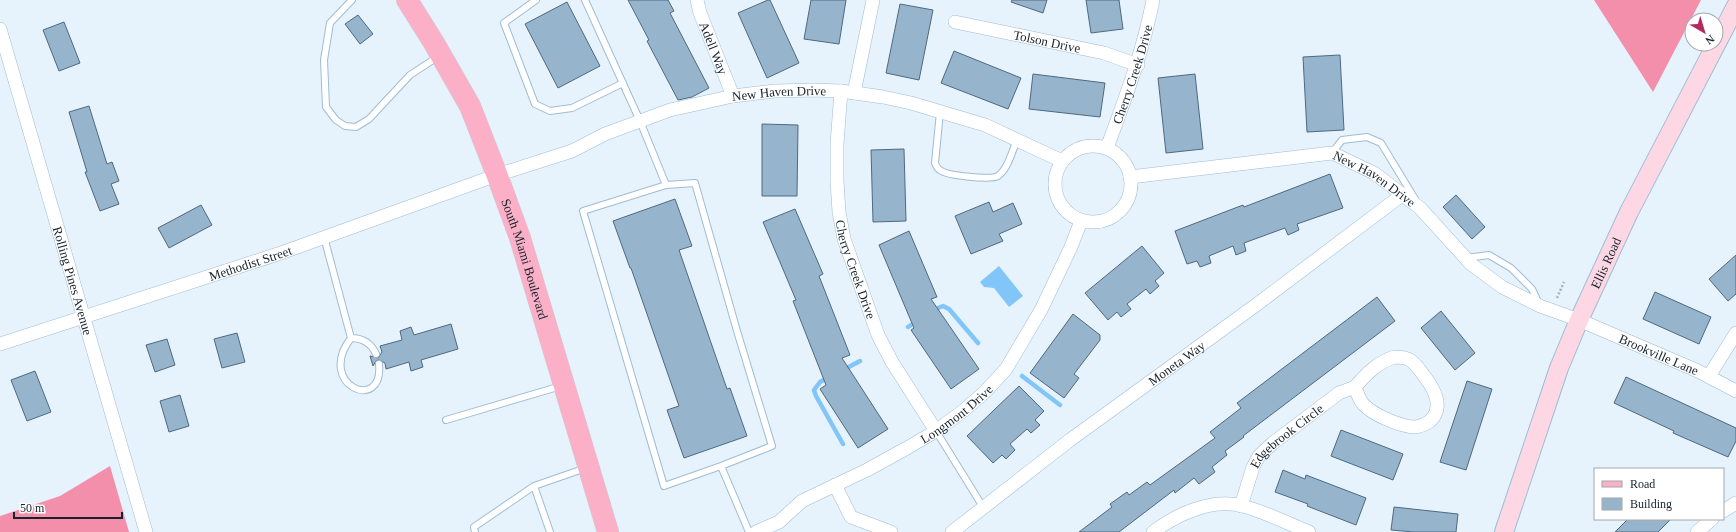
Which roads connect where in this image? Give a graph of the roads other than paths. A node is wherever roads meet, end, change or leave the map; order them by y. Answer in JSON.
{"nodes":[{"id":1,"x":352,"y":0,"type":"edge"},
{"id":2,"x":408,"y":0,"type":"edge"},
{"id":3,"x":536,"y":0,"type":"edge"},
{"id":4,"x":585,"y":0,"type":"edge"},
{"id":5,"x":698,"y":0,"type":"edge"},
{"id":6,"x":873,"y":0,"type":"edge"},
{"id":7,"x":1153,"y":0,"type":"edge"},
{"id":8,"x":1736,"y":6,"type":"edge"},
{"id":9,"x":954,"y":22,"type":"dead end"},
{"id":10,"x":0,"y":29,"type":"edge"},
{"id":11,"x":441,"y":55,"type":"junction"},
{"id":12,"x":1138,"y":65,"type":"junction"},
{"id":13,"x":623,"y":83,"type":"junction"},
{"id":14,"x":847,"y":92,"type":"junction"},
{"id":15,"x":733,"y":96,"type":"junction"},
{"id":16,"x":940,"y":112,"type":"junction"},
{"id":17,"x":640,"y":121,"type":"junction"},
{"id":18,"x":1017,"y":140,"type":"junction"},
{"id":19,"x":1107,"y":148,"type":"junction"},
{"id":20,"x":1332,"y":153,"type":"junction"},
{"id":21,"x":1062,"y":161,"type":"junction"},
{"id":22,"x":497,"y":175,"type":"junction"},
{"id":23,"x":1130,"y":177,"type":"junction"},
{"id":24,"x":666,"y":185,"type":"junction"},
{"id":25,"x":1402,"y":195,"type":"junction"},
{"id":26,"x":1420,"y":208,"type":"junction"},
{"id":27,"x":1082,"y":221,"type":"junction"},
{"id":28,"x":324,"y":237,"type":"junction"},
{"id":29,"x":1466,"y":258,"type":"junction"},
{"id":30,"x":1540,"y":306,"type":"junction"},
{"id":31,"x":83,"y":317,"type":"junction"},
{"id":32,"x":1580,"y":320,"type":"junction"},
{"id":33,"x":1736,"y":333,"type":"edge"},
{"id":34,"x":351,"y":338,"type":"junction"},
{"id":35,"x":0,"y":344,"type":"edge"},
{"id":36,"x":376,"y":354,"type":"dead end"},
{"id":37,"x":379,"y":364,"type":"dead end"},
{"id":38,"x":1709,"y":376,"type":"junction"},
{"id":39,"x":564,"y":385,"type":"junction"},
{"id":40,"x":1356,"y":387,"type":"junction"},
{"id":41,"x":1736,"y":391,"type":"edge"},
{"id":42,"x":446,"y":420,"type":"dead end"},
{"id":43,"x":936,"y":431,"type":"junction"},
{"id":44,"x":721,"y":466,"type":"junction"},
{"id":45,"x":589,"y":467,"type":"junction"},
{"id":46,"x":835,"y":485,"type":"junction"},
{"id":47,"x":534,"y":486,"type":"junction"},
{"id":48,"x":1736,"y":503,"type":"edge"},
{"id":49,"x":1241,"y":506,"type":"junction"},
{"id":50,"x":983,"y":507,"type":"junction"},
{"id":51,"x":1724,"y":510,"type":"edge"},
{"id":52,"x":1711,"y":520,"type":"edge"},
{"id":53,"x":146,"y":532,"type":"edge"},
{"id":54,"x":475,"y":532,"type":"edge"},
{"id":55,"x":550,"y":532,"type":"edge"},
{"id":56,"x":608,"y":532,"type":"edge"},
{"id":57,"x":749,"y":532,"type":"edge"},
{"id":58,"x":756,"y":532,"type":"edge"},
{"id":59,"x":891,"y":532,"type":"edge"},
{"id":60,"x":952,"y":532,"type":"edge"},
{"id":61,"x":1153,"y":532,"type":"edge"},
{"id":62,"x":1309,"y":532,"type":"edge"},
{"id":63,"x":1504,"y":532,"type":"edge"},
{"id":64,"x":1697,"y":532,"type":"edge"}],
"edges":[{"from":1,"to":11,"type":"lane"},
{"from":2,"to":11,"type":"main road","name":"South Miami Boulevard"},
{"from":3,"to":13,"type":"lane"},
{"from":4,"to":13,"type":"lane"},
{"from":5,"to":15,"type":"street","name":"Adell Way"},
{"from":6,"to":14,"type":"street","name":"Cherry Creek Drive"},
{"from":7,"to":12,"type":"street","name":"Cherry Creek Drive"},
{"from":8,"to":32,"type":"main road","name":"Ellis Road"},
{"from":9,"to":12,"type":"street","name":"Tolson Drive"},
{"from":10,"to":31,"type":"street","name":"Rolling Pines Avenue"},
{"from":11,"to":22,"type":"main road","name":"South Miami Boulevard"},
{"from":12,"to":19,"type":"street","name":"Cherry Creek Drive"},
{"from":13,"to":17,"type":"lane"},
{"from":14,"to":15,"type":"street","name":"New Haven Drive"},
{"from":14,"to":16,"type":"street","name":"New Haven Drive"},
{"from":14,"to":43,"type":"street","name":"Cherry Creek Drive"},
{"from":15,"to":17,"type":"street","name":"New Haven Drive"},
{"from":16,"to":18,"type":"street","name":"New Haven Drive"},
{"from":16,"to":18,"type":"lane"},
{"from":17,"to":22,"type":"street","name":"New Haven Drive"},
{"from":17,"to":24,"type":"lane"},
{"from":18,"to":21,"type":"street","name":"New Haven Drive"},
{"from":19,"to":21,"type":"street"},
{"from":19,"to":23,"type":"street"},
{"from":20,"to":23,"type":"street","name":"New Haven Drive"},
{"from":20,"to":25,"type":"street","name":"New Haven Drive"},
{"from":20,"to":26,"type":"lane"},
{"from":21,"to":27,"type":"street"},
{"from":22,"to":28,"type":"street","name":"Methodist Street"},
{"from":22,"to":39,"type":"main road","name":"South Miami Boulevard"},
{"from":23,"to":27,"type":"street"},
{"from":24,"to":44,"type":"lane"},
{"from":24,"to":44,"type":"lane"},
{"from":25,"to":26,"type":"street","name":"New Haven Drive"},
{"from":25,"to":50,"type":"street","name":"Moneta Way"},
{"from":26,"to":29,"type":"street","name":"New Haven Drive"},
{"from":27,"to":43,"type":"street","name":"Longmont Drive"},
{"from":28,"to":31,"type":"street","name":"Methodist Street"},
{"from":28,"to":34,"type":"lane"},
{"from":29,"to":30,"type":"street","name":"New Haven Drive"},
{"from":29,"to":30,"type":"lane"},
{"from":30,"to":32,"type":"street","name":"New Haven Drive"},
{"from":31,"to":35,"type":"street","name":"Methodist Street"},
{"from":31,"to":53,"type":"street","name":"Rolling Pines Avenue"},
{"from":32,"to":38,"type":"street","name":"Brookville Lane"},
{"from":32,"to":63,"type":"main road","name":"Ellis Road"},
{"from":33,"to":38,"type":"street"},
{"from":34,"to":36,"type":"lane"},
{"from":34,"to":37,"type":"lane"},
{"from":38,"to":41,"type":"street","name":"Brookville Lane"},
{"from":39,"to":42,"type":"lane"},
{"from":39,"to":45,"type":"main road","name":"South Miami Boulevard"},
{"from":40,"to":40,"type":"street"},
{"from":40,"to":49,"type":"street","name":"Edgebrook Circle"},
{"from":43,"to":46,"type":"street","name":"Longmont Drive"},
{"from":43,"to":50,"type":"lane"},
{"from":44,"to":57,"type":"lane"},
{"from":45,"to":47,"type":"lane"},
{"from":45,"to":56,"type":"main road","name":"South Miami Boulevard"},
{"from":46,"to":58,"type":"street","name":"Longmont Drive"},
{"from":46,"to":59,"type":"street"},
{"from":47,"to":54,"type":"lane"},
{"from":47,"to":55,"type":"lane"},
{"from":48,"to":51,"type":"street"},
{"from":49,"to":61,"type":"street"},
{"from":49,"to":62,"type":"street"},
{"from":50,"to":60,"type":"street","name":"Moneta Way"},
{"from":52,"to":64,"type":"street"}]}
